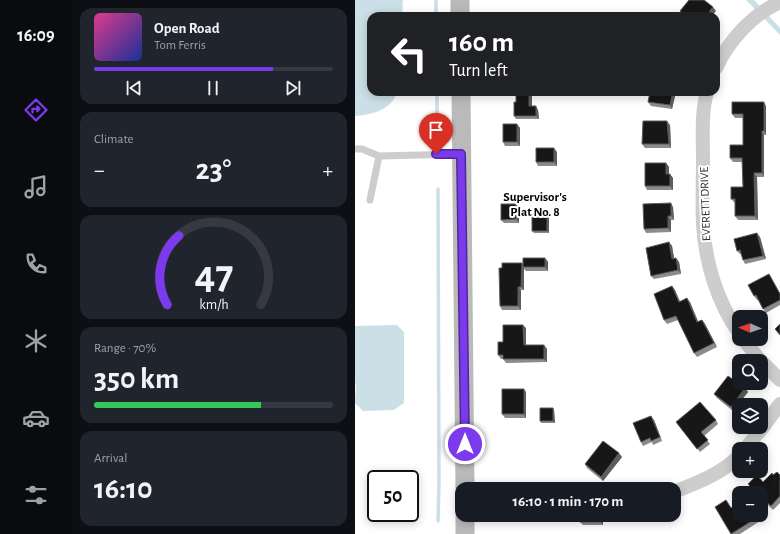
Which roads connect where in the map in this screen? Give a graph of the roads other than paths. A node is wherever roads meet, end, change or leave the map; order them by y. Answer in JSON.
{"nodes":[{"id":1,"x":460,"y":0,"type":"edge"},
{"id":2,"x":780,"y":2,"type":"edge"},
{"id":3,"x":460,"y":12,"type":"edge"},
{"id":4,"x":720,"y":61,"type":"edge"},
{"id":5,"x":461,"y":96,"type":"edge"},
{"id":6,"x":706,"y":96,"type":"edge"},
{"id":7,"x":355,"y":149,"type":"edge"},
{"id":8,"x":461,"y":154,"type":"junction"},
{"id":9,"x":379,"y":156,"type":"junction"},
{"id":10,"x":370,"y":200,"type":"dead end"},
{"id":11,"x":732,"y":320,"type":"edge"},
{"id":12,"x":749,"y":346,"type":"edge"},
{"id":13,"x":780,"y":380,"type":"edge"},
{"id":14,"x":780,"y":404,"type":"edge"},
{"id":15,"x":751,"y":442,"type":"edge"},
{"id":16,"x":732,"y":462,"type":"edge"},
{"id":17,"x":465,"y":482,"type":"edge"},
{"id":18,"x":681,"y":489,"type":"edge"},
{"id":19,"x":465,"y":522,"type":"edge"},
{"id":20,"x":465,"y":534,"type":"edge"}],
"edges":[{"from":1,"to":3,"type":"main road"},
{"from":2,"to":4,"type":"street"},
{"from":5,"to":8,"type":"main road"},
{"from":6,"to":11,"type":"street","name":"EVERETT DRIVE"},
{"from":7,"to":9,"type":"lane"},
{"from":8,"to":9,"type":"lane"},
{"from":8,"to":17,"type":"main road"},
{"from":9,"to":10,"type":"lane"},
{"from":12,"to":13,"type":"street"},
{"from":14,"to":15,"type":"street"},
{"from":16,"to":18,"type":"street"},
{"from":19,"to":20,"type":"main road"}]}
